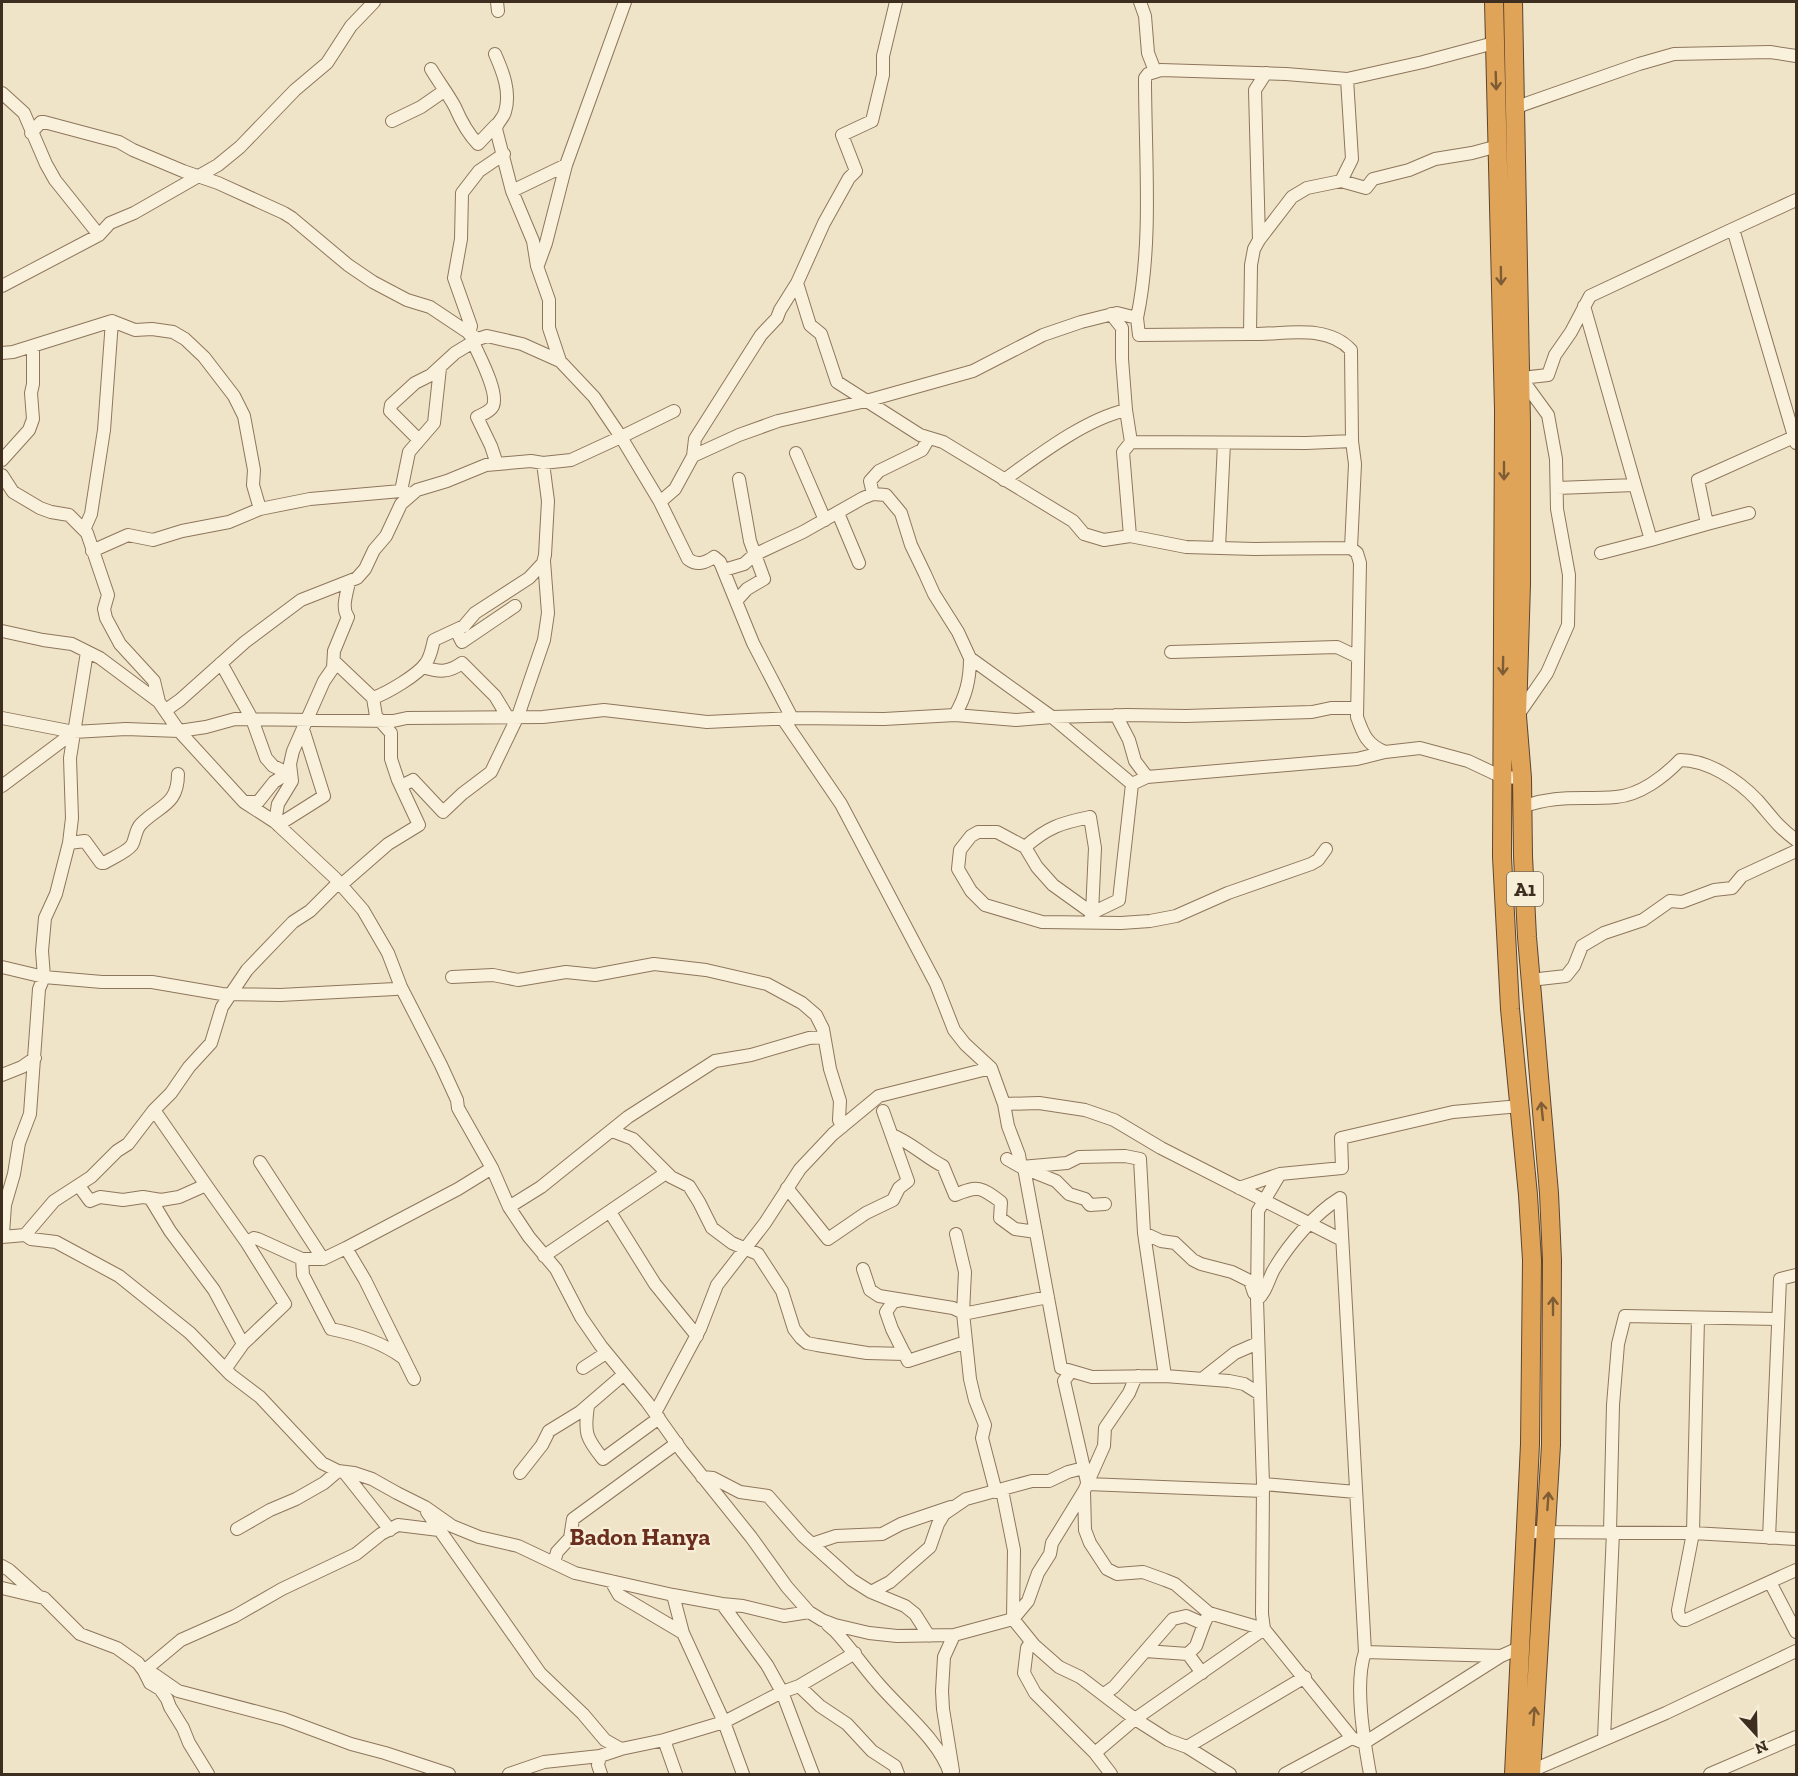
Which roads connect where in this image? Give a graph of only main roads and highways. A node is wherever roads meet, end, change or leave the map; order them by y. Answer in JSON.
{"nodes":[{"id":1,"x":1494,"y":2,"type":"edge"},
{"id":2,"x":1513,"y":2,"type":"edge"},
{"id":3,"x":1527,"y":937,"type":"junction"},
{"id":4,"x":1506,"y":939,"type":"junction"},
{"id":5,"x":1525,"y":1773,"type":"edge"}],
"edges":[{"from":1,"to":4,"type":"highway","number":"A1","one_way":true},
{"from":2,"to":3,"type":"highway","number":"A1"},
{"from":3,"to":4,"type":"highway"},
{"from":5,"to":3,"type":"highway","number":"A1","one_way":true},
{"from":4,"to":5,"type":"highway","number":"A1"}]}
